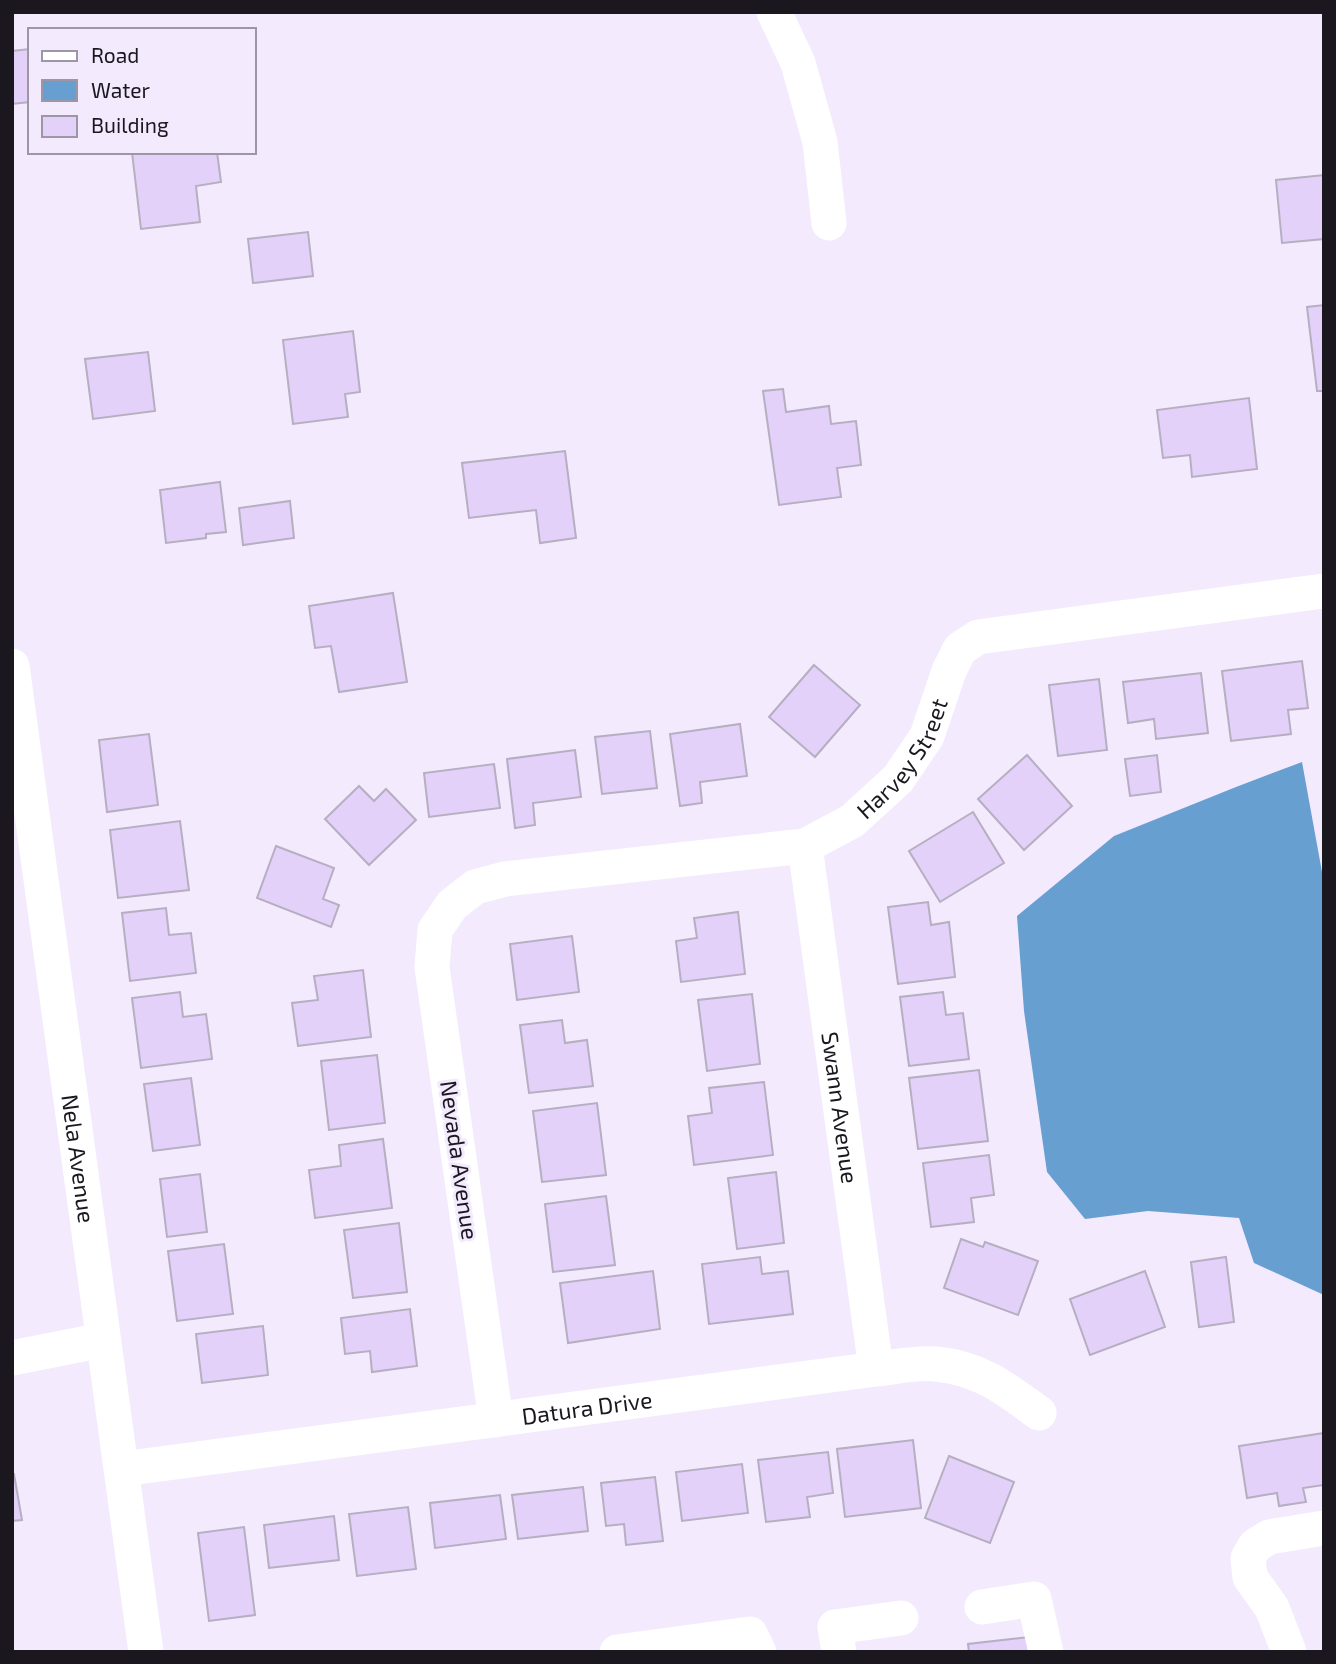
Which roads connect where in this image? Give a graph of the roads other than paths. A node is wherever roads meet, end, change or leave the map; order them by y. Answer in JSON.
{"nodes":[{"id":1,"x":774,"y":12,"type":"edge"},
{"id":2,"x":829,"y":223,"type":"dead end"},
{"id":3,"x":1324,"y":591,"type":"edge"},
{"id":4,"x":12,"y":666,"type":"edge"},
{"id":5,"x":805,"y":846,"type":"junction"},
{"id":6,"x":452,"y":905,"type":"joint"},
{"id":7,"x":103,"y":1340,"type":"junction"},
{"id":8,"x":12,"y":1359,"type":"edge"},
{"id":9,"x":876,"y":1369,"type":"junction"},
{"id":10,"x":1040,"y":1413,"type":"dead end"},
{"id":11,"x":496,"y":1420,"type":"junction"},
{"id":12,"x":122,"y":1469,"type":"junction"},
{"id":13,"x":1324,"y":1528,"type":"edge"},
{"id":14,"x":982,"y":1607,"type":"dead end"},
{"id":15,"x":901,"y":1618,"type":"dead end"},
{"id":16,"x":146,"y":1652,"type":"edge"},
{"id":17,"x":617,"y":1652,"type":"edge"},
{"id":18,"x":759,"y":1652,"type":"edge"},
{"id":19,"x":839,"y":1652,"type":"edge"},
{"id":20,"x":1046,"y":1652,"type":"edge"},
{"id":21,"x":1289,"y":1652,"type":"edge"}],
"edges":[{"from":1,"to":2,"type":"street"},
{"from":3,"to":5,"type":"street","name":"Harvey Street"},
{"from":4,"to":7,"type":"street","name":"Nela Avenue"},
{"from":5,"to":6,"type":"street","name":"Harvey Street"},
{"from":5,"to":9,"type":"street","name":"Swann Avenue"},
{"from":6,"to":11,"type":"street","name":"Nevada Avenue"},
{"from":7,"to":8,"type":"street"},
{"from":7,"to":12,"type":"street","name":"Nela Avenue"},
{"from":9,"to":10,"type":"street","name":"Datura Drive"},
{"from":9,"to":11,"type":"street","name":"Datura Drive"},
{"from":11,"to":12,"type":"street","name":"Datura Drive"},
{"from":12,"to":16,"type":"street","name":"Nela Avenue"},
{"from":13,"to":21,"type":"street"},
{"from":14,"to":20,"type":"street"},
{"from":15,"to":19,"type":"street"},
{"from":17,"to":18,"type":"street"}]}
